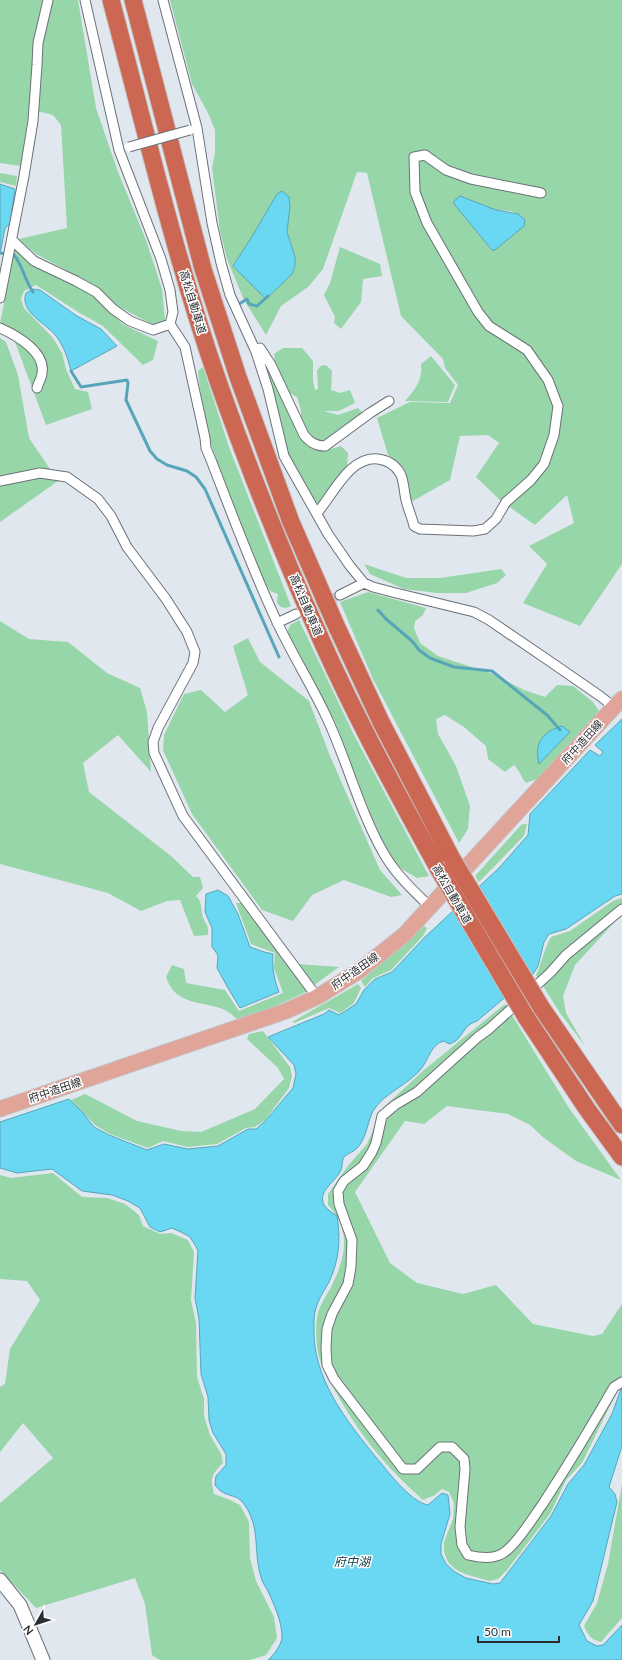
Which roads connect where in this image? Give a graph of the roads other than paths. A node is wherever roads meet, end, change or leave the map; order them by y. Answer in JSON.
{"nodes":[{"id":1,"x":48,"y":0,"type":"edge"},
{"id":2,"x":85,"y":0,"type":"edge"},
{"id":3,"x":111,"y":0,"type":"edge"},
{"id":4,"x":133,"y":0,"type":"edge"},
{"id":5,"x":163,"y":0,"type":"edge"},
{"id":6,"x":194,"y":129,"type":"junction"},
{"id":7,"x":119,"y":150,"type":"junction"},
{"id":8,"x":540,"y":193,"type":"dead end"},
{"id":9,"x":12,"y":240,"type":"junction"},
{"id":10,"x":0,"y":298,"type":"edge"},
{"id":11,"x":170,"y":324,"type":"junction"},
{"id":12,"x":0,"y":328,"type":"edge"},
{"id":13,"x":255,"y":350,"type":"junction"},
{"id":14,"x":37,"y":388,"type":"dead end"},
{"id":15,"x":389,"y":401,"type":"dead end"},
{"id":16,"x":0,"y":481,"type":"edge"},
{"id":17,"x":317,"y":513,"type":"junction"},
{"id":18,"x":364,"y":582,"type":"junction"},
{"id":19,"x":340,"y":595,"type":"tunnel mouth"},
{"id":20,"x":296,"y":614,"type":"tunnel mouth"},
{"id":21,"x":277,"y":623,"type":"junction"},
{"id":22,"x":618,"y":703,"type":"edge"},
{"id":23,"x":430,"y":907,"type":"junction"},
{"id":24,"x":622,"y":909,"type":"edge"},
{"id":25,"x":317,"y":997,"type":"junction"},
{"id":26,"x":0,"y":1108,"type":"edge"},
{"id":27,"x":622,"y":1125,"type":"edge"},
{"id":28,"x":622,"y":1157,"type":"edge"},
{"id":29,"x":622,"y":1382,"type":"edge"},
{"id":30,"x":0,"y":1580,"type":"edge"},
{"id":31,"x":43,"y":1660,"type":"edge"}],
"edges":[{"from":1,"to":9,"type":"street"},
{"from":2,"to":7,"type":"street"},
{"from":3,"to":28,"type":"highway","name":"高松自動車道","bridge":true},
{"from":4,"to":27,"type":"highway","name":"高松自動車道","bridge":true},
{"from":5,"to":6,"type":"street"},
{"from":6,"to":7,"type":"street","bridge":true},
{"from":6,"to":13,"type":"street"},
{"from":7,"to":11,"type":"street"},
{"from":8,"to":17,"type":"street"},
{"from":9,"to":10,"type":"street"},
{"from":9,"to":11,"type":"street"},
{"from":11,"to":21,"type":"street"},
{"from":12,"to":14,"type":"street"},
{"from":13,"to":15,"type":"street"},
{"from":13,"to":17,"type":"street"},
{"from":16,"to":25,"type":"street"},
{"from":17,"to":18,"type":"street"},
{"from":18,"to":19,"type":"street"},
{"from":18,"to":22,"type":"street"},
{"from":20,"to":21,"type":"street"},
{"from":21,"to":23,"type":"street"},
{"from":22,"to":23,"type":"main road","name":"府中造田線"},
{"from":23,"to":25,"type":"main road","name":"府中造田線"},
{"from":24,"to":29,"type":"street"},
{"from":25,"to":26,"type":"main road","name":"府中造田線"},
{"from":30,"to":31,"type":"street"}]}
